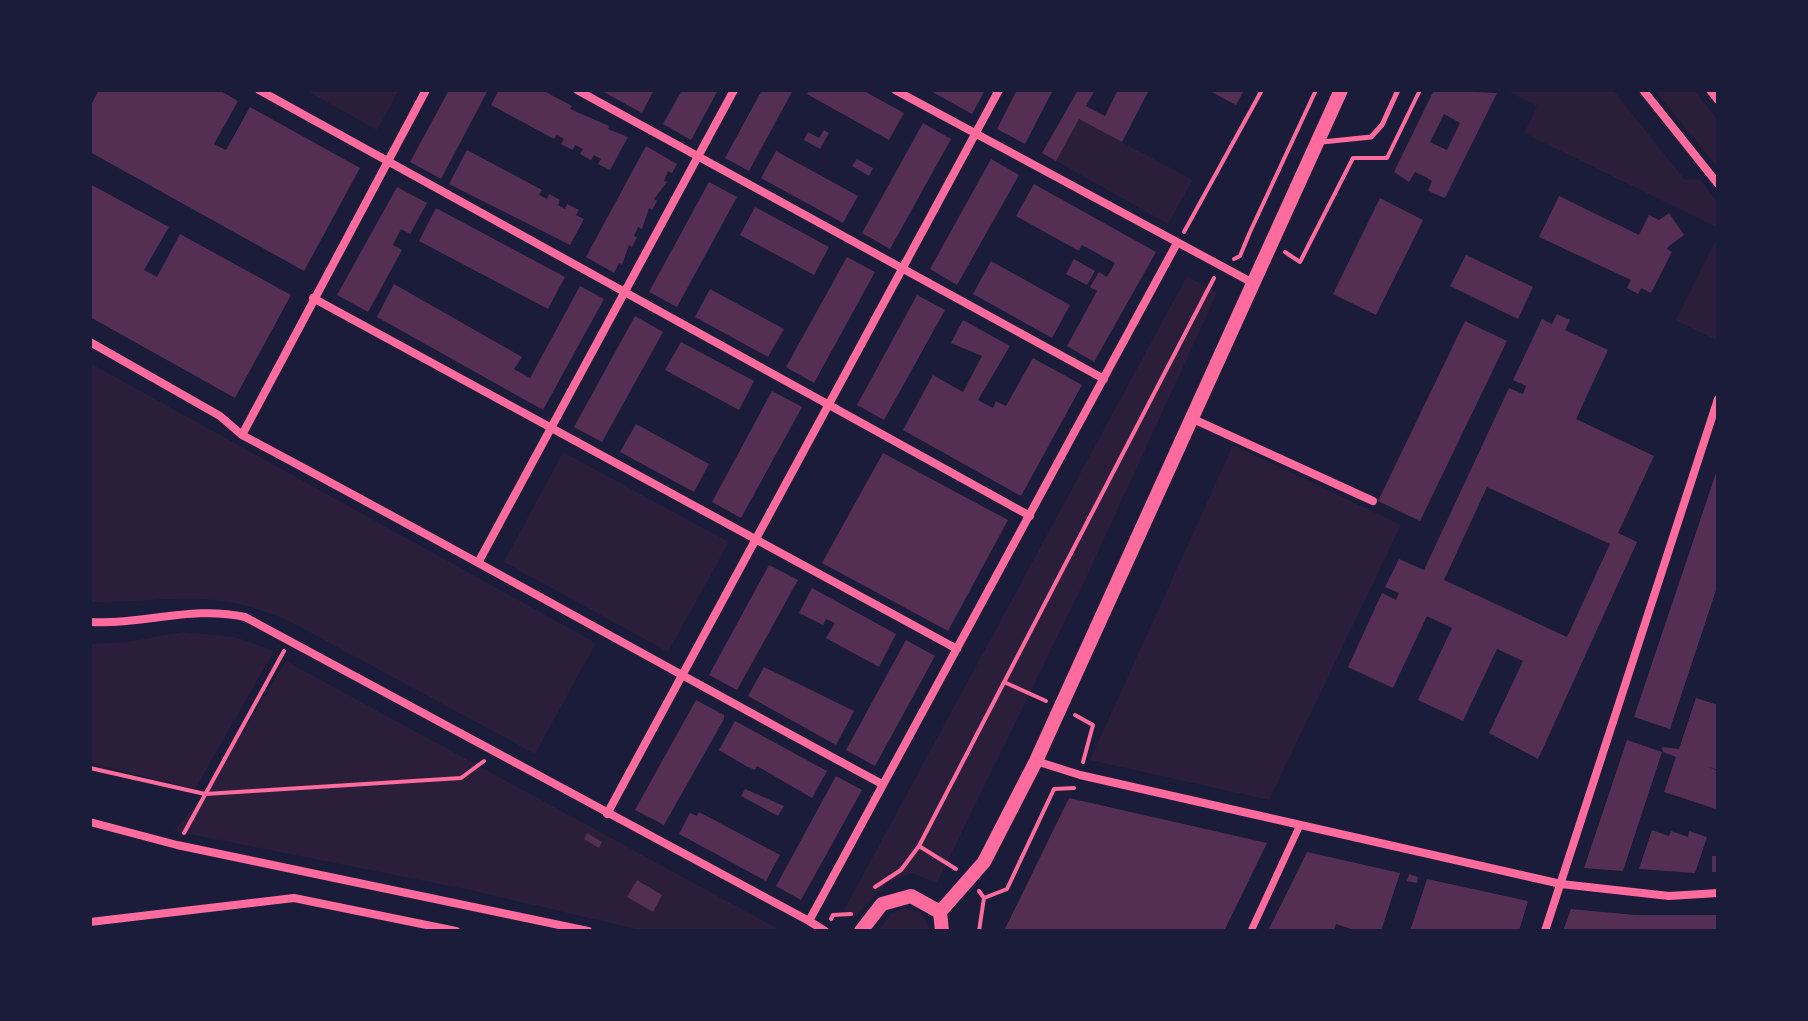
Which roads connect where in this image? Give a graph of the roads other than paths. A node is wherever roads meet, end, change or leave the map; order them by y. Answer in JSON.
{"nodes":[{"id":1,"x":259,"y":90,"type":"edge"},
{"id":2,"x":426,"y":90,"type":"edge"},
{"id":3,"x":577,"y":90,"type":"edge"},
{"id":4,"x":734,"y":90,"type":"edge"},
{"id":5,"x":895,"y":90,"type":"edge"},
{"id":6,"x":999,"y":90,"type":"edge"},
{"id":7,"x":1341,"y":90,"type":"edge"},
{"id":8,"x":1398,"y":90,"type":"edge"},
{"id":9,"x":1643,"y":90,"type":"edge"},
{"id":10,"x":1710,"y":90,"type":"edge"},
{"id":11,"x":1718,"y":100,"type":"edge"},
{"id":12,"x":975,"y":134,"type":"junction"},
{"id":13,"x":1317,"y":142,"type":"junction"},
{"id":14,"x":698,"y":157,"type":"junction"},
{"id":15,"x":386,"y":162,"type":"junction"},
{"id":16,"x":1718,"y":184,"type":"edge"},
{"id":17,"x":1177,"y":243,"type":"junction"},
{"id":18,"x":904,"y":270,"type":"junction"},
{"id":19,"x":1253,"y":283,"type":"junction"},
{"id":20,"x":625,"y":294,"type":"junction"},
{"id":21,"x":313,"y":298,"type":"junction"},
{"id":22,"x":90,"y":342,"type":"edge"},
{"id":23,"x":1104,"y":379,"type":"junction"},
{"id":24,"x":1718,"y":399,"type":"edge"},
{"id":25,"x":828,"y":407,"type":"junction"},
{"id":26,"x":1191,"y":418,"type":"junction"},
{"id":27,"x":551,"y":430,"type":"junction"},
{"id":28,"x":242,"y":435,"type":"junction"},
{"id":29,"x":1373,"y":501,"type":"dead end"},
{"id":30,"x":1030,"y":516,"type":"junction"},
{"id":31,"x":757,"y":539,"type":"junction"},
{"id":32,"x":479,"y":561,"type":"junction"},
{"id":33,"x":90,"y":622,"type":"edge"},
{"id":34,"x":957,"y":649,"type":"junction"},
{"id":35,"x":683,"y":677,"type":"junction"},
{"id":36,"x":1036,"y":761,"type":"junction"},
{"id":37,"x":882,"y":784,"type":"junction"},
{"id":38,"x":607,"y":814,"type":"junction"},
{"id":39,"x":90,"y":822,"type":"edge"},
{"id":40,"x":1300,"y":825,"type":"junction"},
{"id":41,"x":1561,"y":884,"type":"junction"},
{"id":42,"x":1718,"y":893,"type":"edge"},
{"id":43,"x":940,"y":912,"type":"junction"},
{"id":44,"x":809,"y":921,"type":"junction"},
{"id":45,"x":90,"y":922,"type":"edge"},
{"id":46,"x":456,"y":931,"type":"edge"},
{"id":47,"x":588,"y":931,"type":"edge"},
{"id":48,"x":825,"y":931,"type":"edge"},
{"id":49,"x":861,"y":931,"type":"edge"},
{"id":50,"x":942,"y":931,"type":"edge"},
{"id":51,"x":1251,"y":931,"type":"edge"},
{"id":52,"x":1545,"y":931,"type":"edge"}],
"edges":[{"from":1,"to":15,"type":"street"},
{"from":2,"to":15,"type":"street"},
{"from":3,"to":14,"type":"street"},
{"from":4,"to":14,"type":"street"},
{"from":5,"to":12,"type":"street"},
{"from":6,"to":12,"type":"street"},
{"from":7,"to":13,"type":"street"},
{"from":8,"to":13,"type":"lane"},
{"from":9,"to":16,"type":"street"},
{"from":10,"to":11,"type":"street"},
{"from":12,"to":17,"type":"street"},
{"from":12,"to":18,"type":"street"},
{"from":13,"to":19,"type":"street"},
{"from":14,"to":18,"type":"street"},
{"from":14,"to":20,"type":"street"},
{"from":15,"to":20,"type":"street"},
{"from":15,"to":21,"type":"street"},
{"from":17,"to":19,"type":"street"},
{"from":17,"to":23,"type":"street"},
{"from":18,"to":23,"type":"street"},
{"from":18,"to":25,"type":"street"},
{"from":19,"to":26,"type":"street"},
{"from":20,"to":25,"type":"street"},
{"from":20,"to":27,"type":"street"},
{"from":21,"to":27,"type":"street"},
{"from":21,"to":28,"type":"street"},
{"from":22,"to":28,"type":"street"},
{"from":23,"to":30,"type":"street"},
{"from":24,"to":41,"type":"street"},
{"from":25,"to":30,"type":"street"},
{"from":25,"to":31,"type":"street"},
{"from":26,"to":29,"type":"street"},
{"from":26,"to":36,"type":"street"},
{"from":27,"to":31,"type":"street"},
{"from":27,"to":32,"type":"street"},
{"from":28,"to":32,"type":"street"},
{"from":30,"to":34,"type":"street"},
{"from":31,"to":34,"type":"street"},
{"from":31,"to":35,"type":"street"},
{"from":32,"to":35,"type":"street"},
{"from":33,"to":38,"type":"street"},
{"from":34,"to":37,"type":"street"},
{"from":35,"to":37,"type":"street"},
{"from":35,"to":38,"type":"street"},
{"from":36,"to":40,"type":"street"},
{"from":36,"to":43,"type":"street"},
{"from":37,"to":44,"type":"street"},
{"from":38,"to":44,"type":"street"},
{"from":39,"to":47,"type":"street"},
{"from":40,"to":41,"type":"street"},
{"from":40,"to":51,"type":"street"},
{"from":41,"to":42,"type":"street"},
{"from":41,"to":52,"type":"street"},
{"from":43,"to":49,"type":"street"},
{"from":43,"to":50,"type":"street"},
{"from":44,"to":48,"type":"street"},
{"from":45,"to":46,"type":"street"}]}
